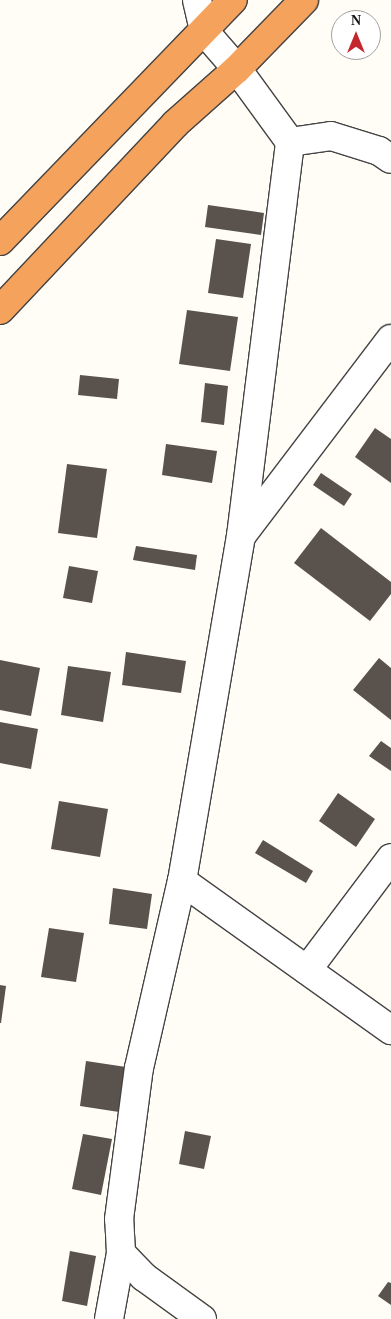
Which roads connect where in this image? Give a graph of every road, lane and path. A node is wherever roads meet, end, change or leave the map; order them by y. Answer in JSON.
{"nodes":[{"id":1,"x":197,"y":0,"type":"edge"},
{"id":2,"x":233,"y":0,"type":"edge"},
{"id":3,"x":304,"y":0,"type":"edge"},
{"id":4,"x":204,"y":30,"type":"junction"},
{"id":5,"x":237,"y":69,"type":"junction"},
{"id":6,"x":290,"y":142,"type":"junction"},
{"id":7,"x":391,"y":159,"type":"edge"},
{"id":8,"x":0,"y":241,"type":"edge"},
{"id":9,"x":0,"y":310,"type":"edge"},
{"id":10,"x":391,"y":340,"type":"edge"},
{"id":11,"x":241,"y":536,"type":"junction"},
{"id":12,"x":391,"y":858,"type":"edge"},
{"id":13,"x":182,"y":881,"type":"junction"},
{"id":14,"x":307,"y":970,"type":"junction"},
{"id":15,"x":391,"y":1030,"type":"edge"},
{"id":16,"x":121,"y":1253,"type":"junction"},
{"id":17,"x":109,"y":1319,"type":"edge"},
{"id":18,"x":202,"y":1319,"type":"edge"}],
"edges":[{"from":1,"to":4,"type":"street"},
{"from":2,"to":4,"type":"highway"},
{"from":3,"to":5,"type":"highway"},
{"from":4,"to":5,"type":"street"},
{"from":4,"to":8,"type":"highway"},
{"from":5,"to":6,"type":"street"},
{"from":5,"to":9,"type":"highway"},
{"from":6,"to":7,"type":"street"},
{"from":6,"to":11,"type":"street"},
{"from":10,"to":11,"type":"street"},
{"from":11,"to":13,"type":"street"},
{"from":12,"to":14,"type":"street"},
{"from":13,"to":14,"type":"street"},
{"from":13,"to":16,"type":"street"},
{"from":14,"to":15,"type":"street"},
{"from":16,"to":17,"type":"street"},
{"from":16,"to":18,"type":"street"}]}
